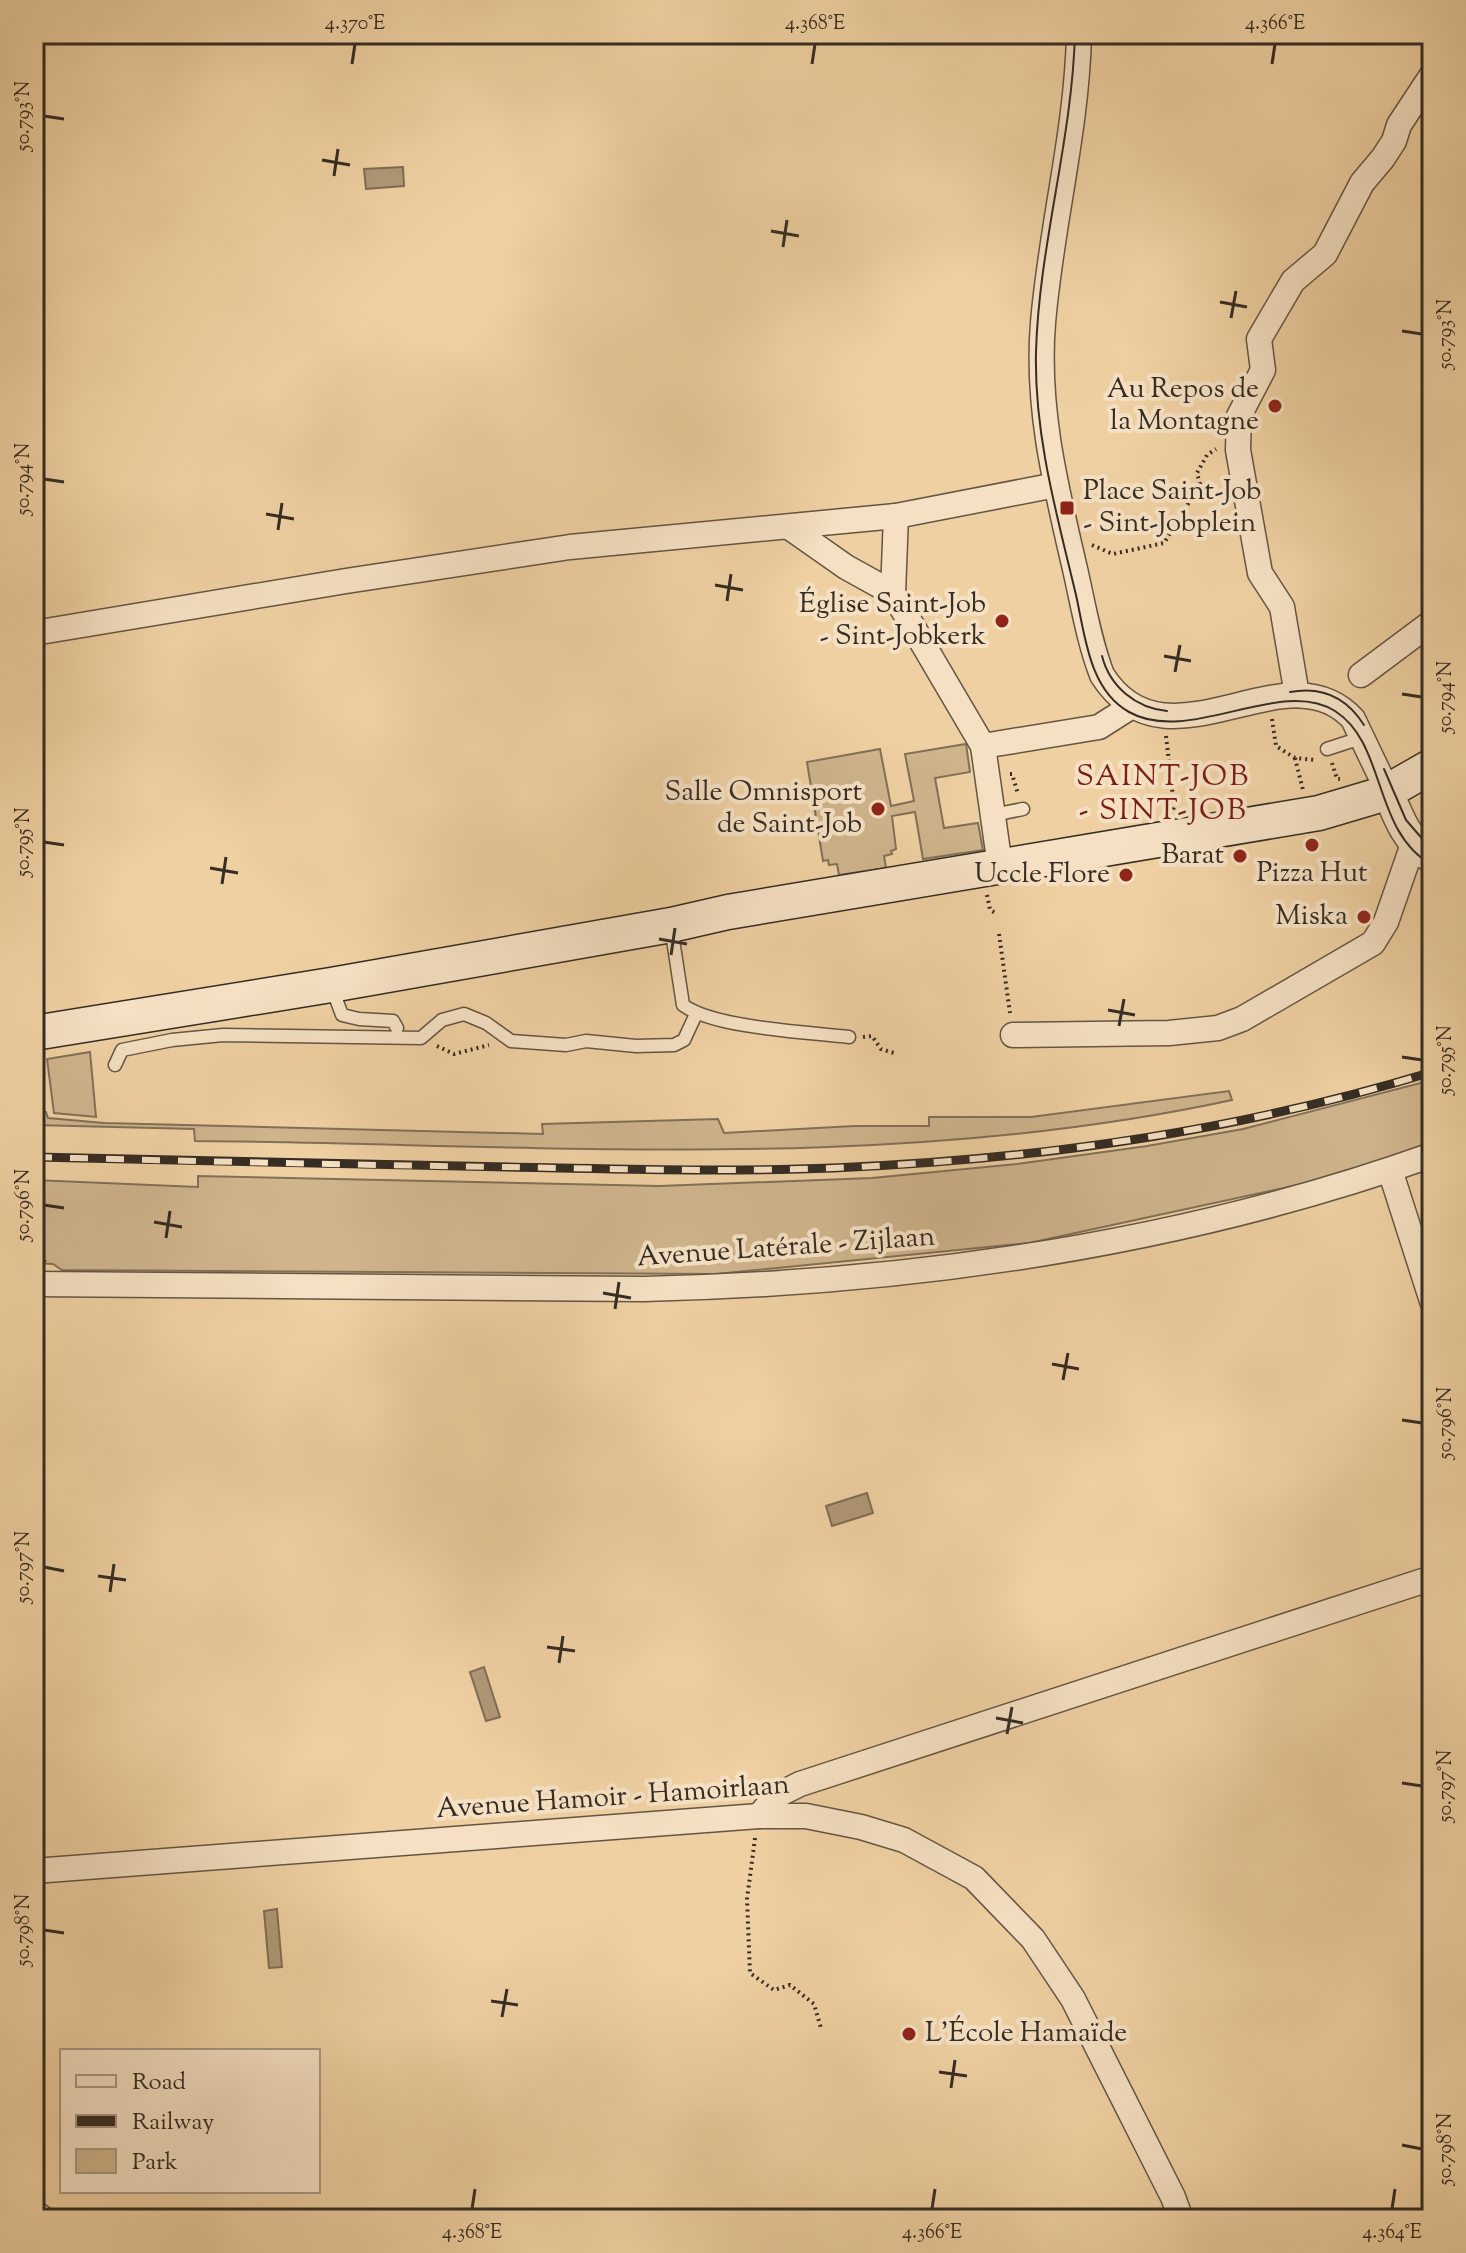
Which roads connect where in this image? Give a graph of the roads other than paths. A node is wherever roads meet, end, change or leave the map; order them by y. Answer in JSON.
{"nodes":[{"id":1,"x":1079,"y":34,"type":"edge"},
{"id":2,"x":1432,"y":75,"type":"edge"},
{"id":3,"x":1056,"y":485,"type":"junction"},
{"id":4,"x":896,"y":516,"type":"junction"},
{"id":5,"x":789,"y":527,"type":"junction"},
{"id":6,"x":893,"y":593,"type":"junction"},
{"id":7,"x":1432,"y":622,"type":"edge"},
{"id":8,"x":34,"y":633,"type":"edge"},
{"id":9,"x":1361,"y":675,"type":"dead end"},
{"id":10,"x":1297,"y":695,"type":"junction"},
{"id":11,"x":1132,"y":706,"type":"junction"},
{"id":12,"x":1364,"y":737,"type":"junction"},
{"id":13,"x":983,"y":746,"type":"junction"},
{"id":14,"x":1327,"y":749,"type":"dead end"},
{"id":15,"x":1432,"y":766,"type":"edge"},
{"id":16,"x":1388,"y":792,"type":"junction"},
{"id":17,"x":1023,"y":809,"type":"road end"},
{"id":18,"x":993,"y":815,"type":"junction"},
{"id":19,"x":1424,"y":852,"type":"edge"},
{"id":20,"x":993,"y":876,"type":"junction"},
{"id":21,"x":671,"y":925,"type":"junction"},
{"id":22,"x":331,"y":985,"type":"junction"},
{"id":23,"x":696,"y":1014,"type":"junction"},
{"id":24,"x":397,"y":1028,"type":"dead end"},
{"id":25,"x":34,"y":1033,"type":"edge"},
{"id":26,"x":1013,"y":1035,"type":"road end"},
{"id":27,"x":849,"y":1037,"type":"road end"},
{"id":28,"x":115,"y":1065,"type":"dead end"},
{"id":29,"x":1432,"y":1155,"type":"edge"},
{"id":30,"x":1390,"y":1170,"type":"junction"},
{"id":31,"x":34,"y":1284,"type":"edge"},
{"id":32,"x":1432,"y":1301,"type":"edge"},
{"id":33,"x":1432,"y":1578,"type":"edge"},
{"id":34,"x":759,"y":1816,"type":"junction"},
{"id":35,"x":34,"y":1871,"type":"edge"},
{"id":36,"x":34,"y":2205,"type":"edge"},
{"id":37,"x":54,"y":2219,"type":"edge"},
{"id":38,"x":1181,"y":2219,"type":"edge"}],
"edges":[{"from":1,"to":3,"type":"street"},
{"from":2,"to":10,"type":"street"},
{"from":3,"to":4,"type":"street"},
{"from":3,"to":11,"type":"street"},
{"from":4,"to":5,"type":"street"},
{"from":4,"to":6,"type":"street"},
{"from":5,"to":6,"type":"street"},
{"from":5,"to":8,"type":"street"},
{"from":6,"to":13,"type":"street"},
{"from":7,"to":9,"type":"street"},
{"from":10,"to":11,"type":"street"},
{"from":10,"to":12,"type":"street"},
{"from":11,"to":13,"type":"street"},
{"from":12,"to":14,"type":"lane"},
{"from":12,"to":16,"type":"street"},
{"from":13,"to":18,"type":"street"},
{"from":15,"to":16,"type":"main road"},
{"from":16,"to":19,"type":"street"},
{"from":16,"to":20,"type":"main road"},
{"from":17,"to":18,"type":"lane"},
{"from":18,"to":20,"type":"street"},
{"from":19,"to":26,"type":"street"},
{"from":20,"to":21,"type":"main road"},
{"from":21,"to":22,"type":"main road"},
{"from":21,"to":23,"type":"lane"},
{"from":22,"to":24,"type":"lane"},
{"from":22,"to":25,"type":"main road"},
{"from":23,"to":27,"type":"lane"},
{"from":23,"to":28,"type":"lane"},
{"from":29,"to":30,"type":"street","name":"Avenue Latérale - Zijlaan"},
{"from":30,"to":31,"type":"street","name":"Avenue Latérale - Zijlaan"},
{"from":30,"to":32,"type":"street"},
{"from":33,"to":34,"type":"street"},
{"from":34,"to":35,"type":"street","name":"Avenue Hamoir - Hamoirlaan"},
{"from":34,"to":38,"type":"street","name":"Avenue Hamoir - Hamoirlaan"},
{"from":36,"to":37,"type":"lane"}]}
